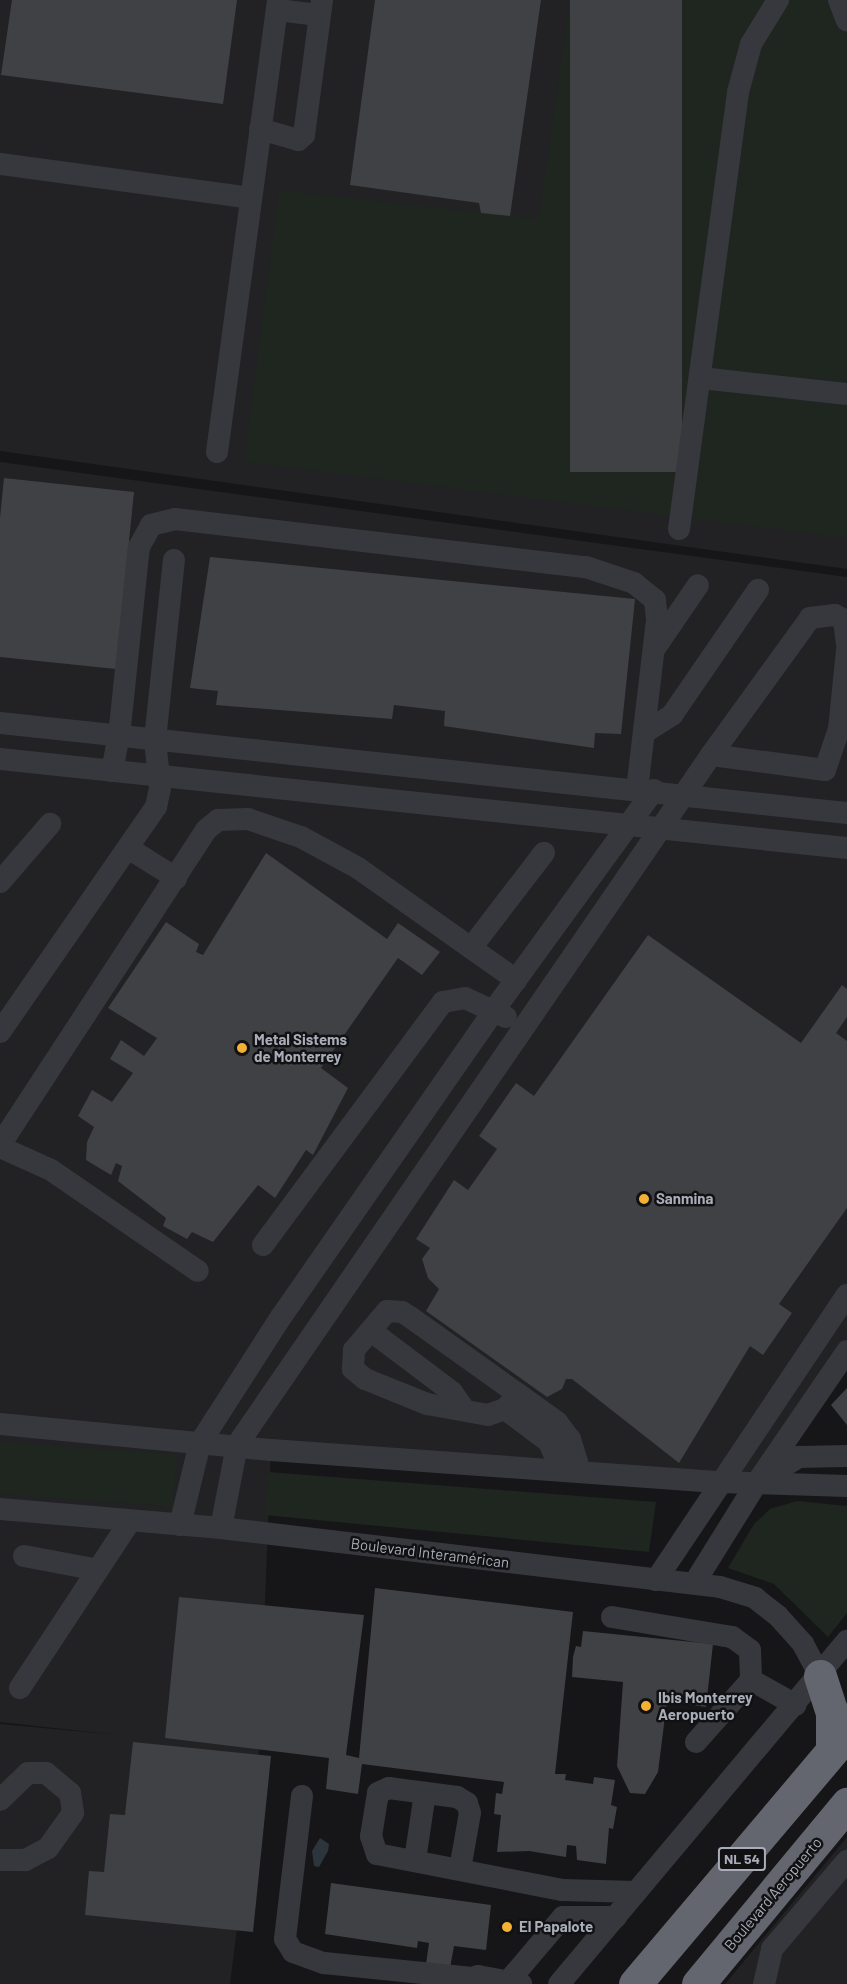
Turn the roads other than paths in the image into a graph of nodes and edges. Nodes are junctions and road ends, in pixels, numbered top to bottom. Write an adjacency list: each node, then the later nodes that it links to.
1 (778, 0): 9 (street)
2 (839, 0): 5 (street)
3 (277, 5): 4 (street); 6 (street)
4 (321, 8): 6 (street)
5 (847, 21)
6 (260, 129): 8 (street)
7 (0, 164): 8 (street)
8 (251, 198): 11 (street)
9 (701, 378): 10 (street); 12 (street)
10 (847, 394)
11 (217, 452)
12 (678, 529)
13 (174, 560): 22 (street)
14 (698, 585): 17 (street)
15 (759, 590): 20 (street)
16 (847, 643): 23 (street)
17 (655, 649): 20 (street); 21 (street)
18 (847, 650): 23 (street)
19 (0, 723): 21 (street)
20 (645, 732): 27 (street)
21 (119, 736): 22 (street); 25 (street)
22 (155, 740): 26 (street); 27 (street)
23 (711, 755): 28 (street)
24 (0, 759): 25 (street)
25 (112, 771): 26 (street)
26 (159, 777): 31 (street); 33 (street)
27 (646, 789): 28 (street); 31 (street)
28 (683, 796): 29 (street); 32 (street)
29 (847, 813)
30 (50, 824): 37 (street)
31 (630, 825): 32 (street); 39 (street)
32 (662, 828): 34 (street); 41 (street)
33 (128, 848): 36 (street); 42 (street)
34 (847, 848)
35 (544, 853): 38 (street)
36 (176, 878): 38 (street); 45 (street)
37 (0, 882)
38 (471, 948): 39 (street)
39 (516, 980): 40 (street)
40 (494, 1010): 41 (street); 43 (street); 46 (street)
41 (522, 1027): 44 (street)
42 (0, 1032)
43 (424, 1116): 44 (street); 55 (street)
44 (450, 1131): 56 (street)
45 (0, 1146): 47 (street)
46 (263, 1245)
47 (198, 1271)
48 (847, 1295): 49 (street)
49 (840, 1322): 59 (street)
50 (371, 1331): 52 (street); 53 (street); 53 (street)
51 (847, 1351): 60 (street)
52 (512, 1402): 53 (street); 58 (street)
53 (464, 1409)
54 (0, 1424): 55 (street)
55 (200, 1443): 56 (street); 64 (street)
56 (237, 1445): 58 (street); 65 (street)
57 (847, 1456): 60 (street)
58 (571, 1471): 59 (street)
59 (720, 1482): 60 (street); 68 (street)
60 (756, 1484): 61 (street); 69 (street)
61 (847, 1486)
62 (0, 1509): 63 (street, Boulevard Interamérican)
63 (130, 1521): 64 (street, Boulevard Interamérican); 67 (street)
64 (180, 1525): 65 (street, Boulevard Interamérican)
65 (221, 1528): 68 (street, Boulevard Interamérican)
66 (24, 1556): 67 (street)
67 (98, 1570): 74 (street)
68 (656, 1580): 69 (street, Boulevard Interamérican)
69 (695, 1582): 72 (street, Boulevard Interamérican)
70 (612, 1617): 73 (street)
71 (847, 1641): 72 (street)
72 (820, 1676): 75 (street); 77 (highway)
73 (751, 1680): 75 (street); 76 (street)
74 (20, 1688)
75 (796, 1705): 87 (street)
76 (696, 1742)
77 (840, 1742): 93 (highway, NL 54)
78 (425, 1793): 84 (street); 84 (street); 86 (street)
79 (302, 1796): 90 (street)
80 (0, 1800): 83 (street)
81 (847, 1804): 88 (highway, Boulevard Aeropuerto / NL 54)
82 (847, 1822): 88 (street)
83 (0, 1860)
84 (415, 1860): 86 (street)
85 (847, 1862): 95 (street)
86 (460, 1869): 87 (street)
87 (636, 1892): 89 (street)
88 (768, 1900): 94 (highway, Boulevard Aeropuerto / NL 54)
89 (616, 1917): 91 (street); 92 (street)
90 (478, 1981): 91 (street)
91 (511, 1983)
92 (559, 1984)
93 (635, 1984)
94 (698, 1984)
95 (764, 1984)

